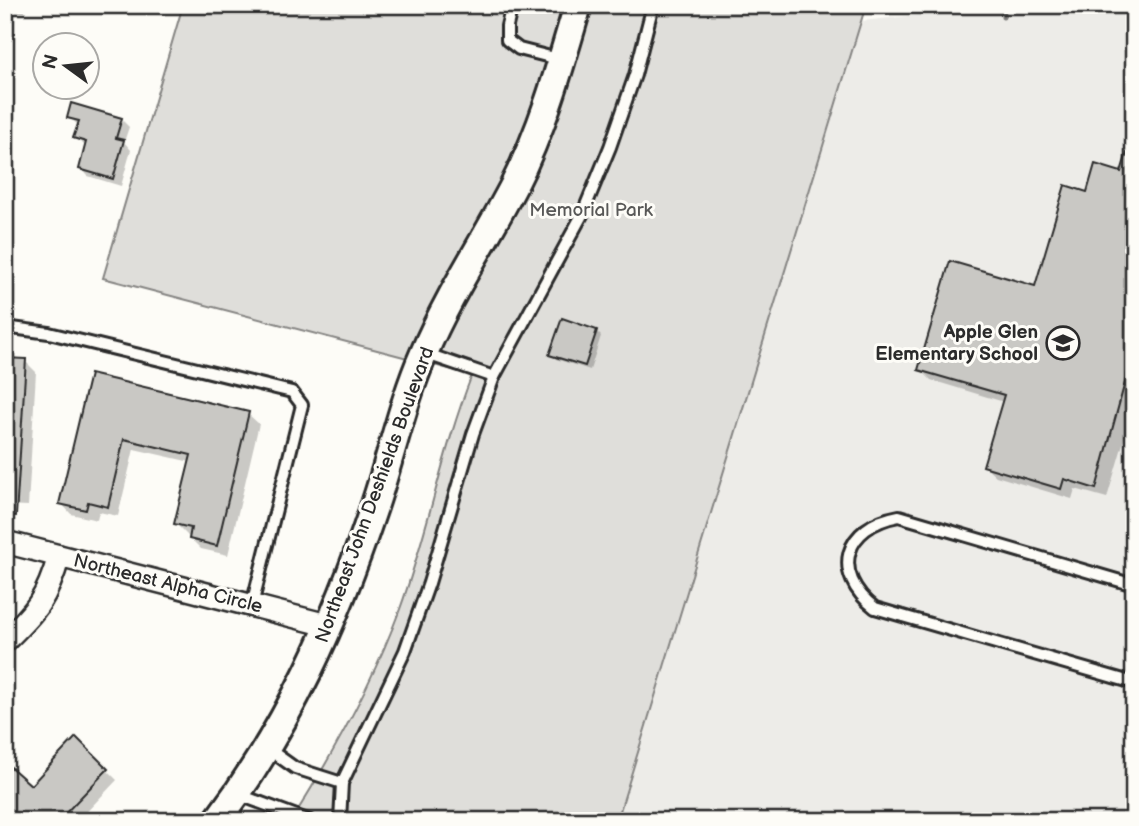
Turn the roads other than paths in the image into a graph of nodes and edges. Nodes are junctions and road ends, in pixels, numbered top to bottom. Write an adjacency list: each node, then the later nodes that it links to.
1 (512, 5): 4 (lane)
2 (578, 5): 4 (street, Northeast John Deshields Boulevard)
3 (653, 5): 7 (lane)
4 (562, 60): 6 (street, Northeast John Deshields Boulevard)
5 (5, 327): 11 (lane)
6 (424, 353): 7 (lane); 12 (street, Northeast John Deshields Boulevard)
7 (494, 377): 16 (lane)
8 (5, 542): 9 (street, Northeast Alpha Circle)
9 (59, 556): 11 (street, Northeast Alpha Circle); 13 (street)
10 (1134, 585): 14 (lane)
11 (251, 605): 12 (street, Northeast Alpha Circle)
12 (331, 625): 15 (street, Northeast John Deshields Boulevard)
13 (5, 641)
14 (1134, 683)
15 (267, 748): 16 (lane); 17 (street, Northeast John Deshields Boulevard)
16 (342, 783): 20 (lane)
17 (237, 794): 18 (street, Northeast John Deshields Boulevard); 19 (lane)
18 (217, 821)
19 (310, 821)
20 (340, 821)

